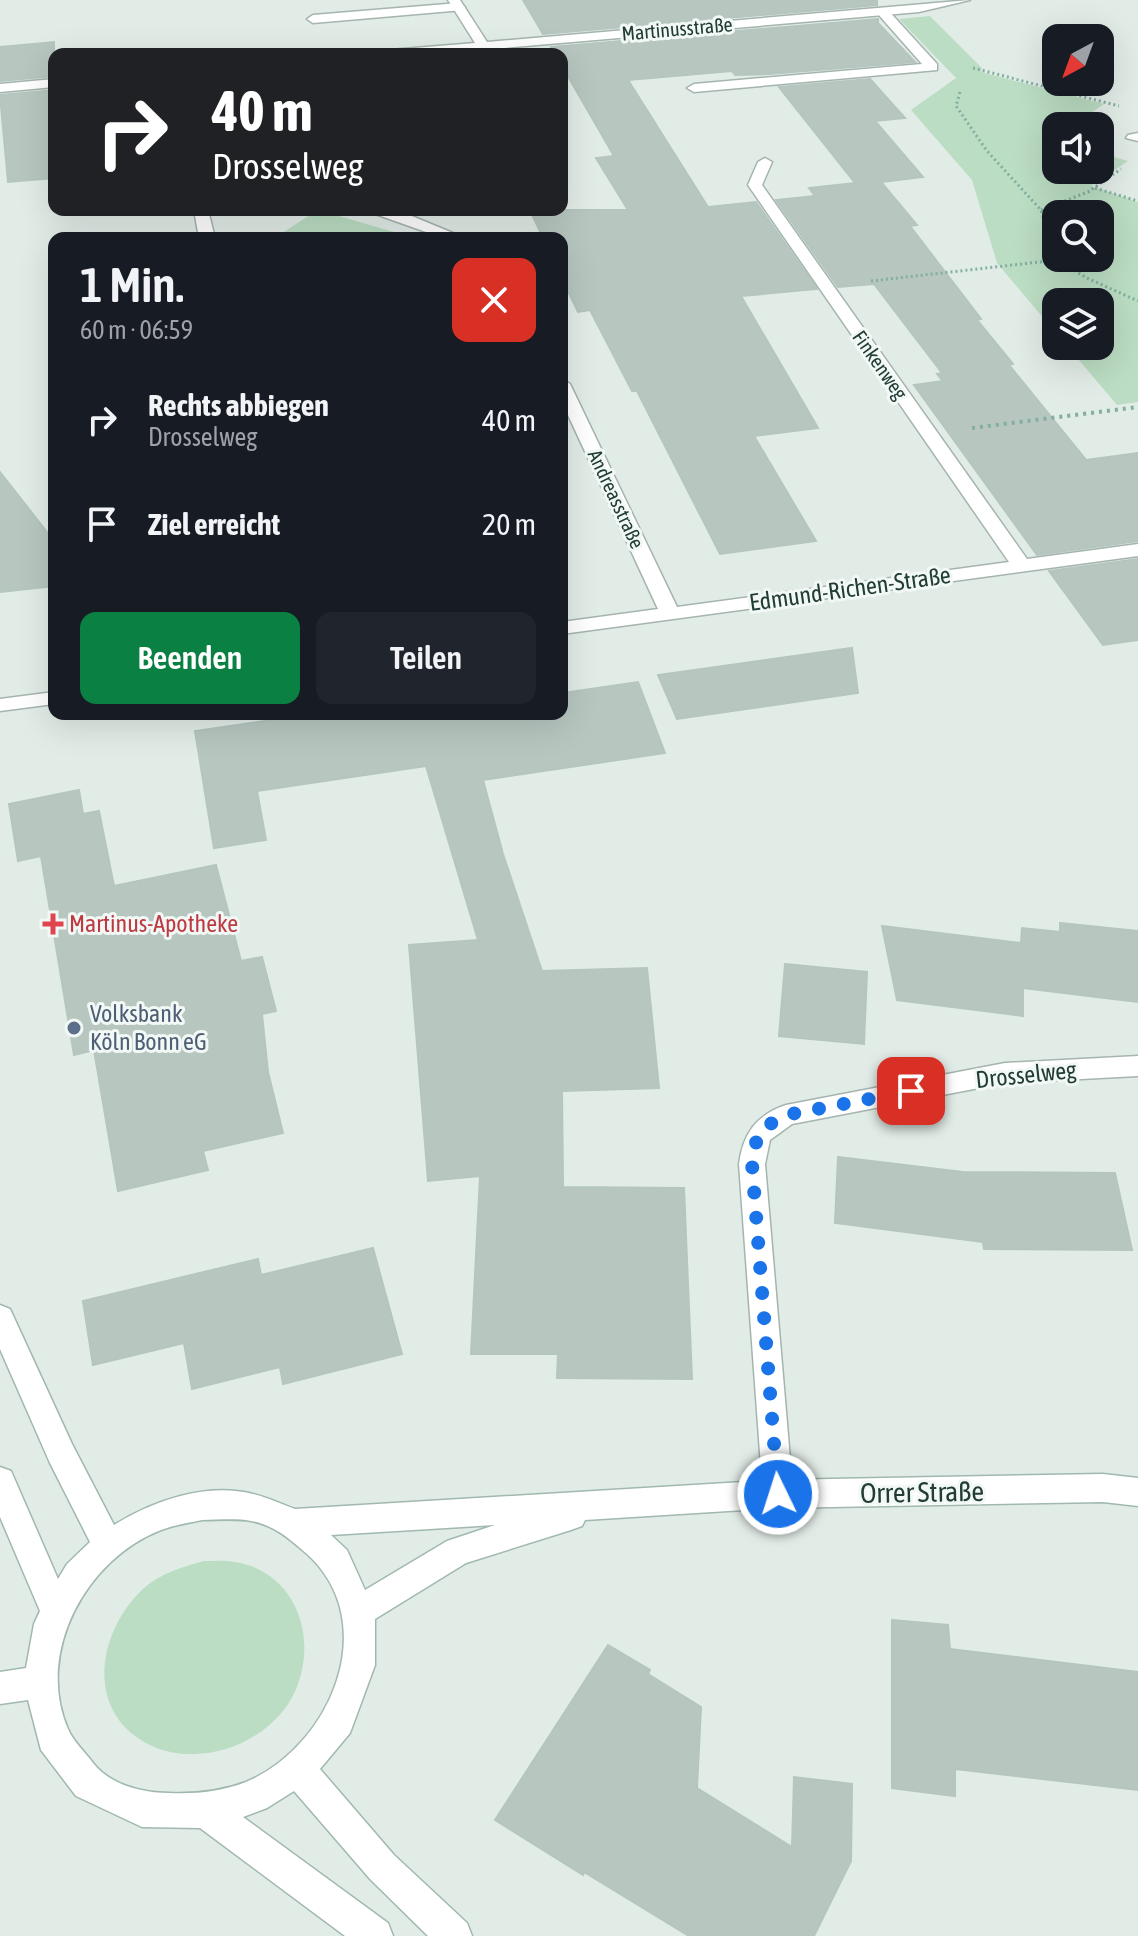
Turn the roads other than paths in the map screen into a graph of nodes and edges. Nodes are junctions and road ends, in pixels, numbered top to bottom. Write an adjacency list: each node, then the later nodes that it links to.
1 (964, 0): 3 (street, Martinusstraße)
2 (456, 4): 4 (street); 5 (street)
3 (882, 11): 5 (street, Martinusstraße); 9 (street)
4 (313, 19)
5 (483, 46): 6 (street, Martinusstraße)
6 (460, 48)
7 (48, 84): 8 (street)
8 (0, 88)
9 (694, 88)
10 (765, 162): 15 (street, Finkenweg)
11 (393, 216): 12 (street)
12 (444, 232)
13 (568, 397): 16 (street, Andreasstraße)
14 (1138, 550): 15 (street, Edmund-Richen-Straße)
15 (1022, 566): 16 (street, Edmund-Richen-Straße)
16 (670, 613): 17 (street, Edmund-Richen-Straße)
17 (568, 627)
18 (48, 699): 19 (street)
19 (0, 705)
20 (1138, 1066): 24 (street, Drosselweg)
21 (0, 1317): 27 (street)
22 (0, 1481): 28 (street)
23 (1138, 1492): 24 (street, Orrer Straße)
24 (778, 1494): 25 (street, Orrer Straße)
25 (609, 1504): 26 (street, Orrer Straße); 29 (street, Orrer Straße)
26 (295, 1523): 27 (street); 29 (street)
27 (108, 1545): 28 (street)
28 (56, 1611): 30 (street)
29 (359, 1611): 32 (street)
30 (40, 1682): 31 (street); 33 (street)
31 (0, 1688)
32 (298, 1769): 33 (street); 35 (street)
33 (206, 1811): 34 (street)
34 (375, 1936)
35 (454, 1936)

